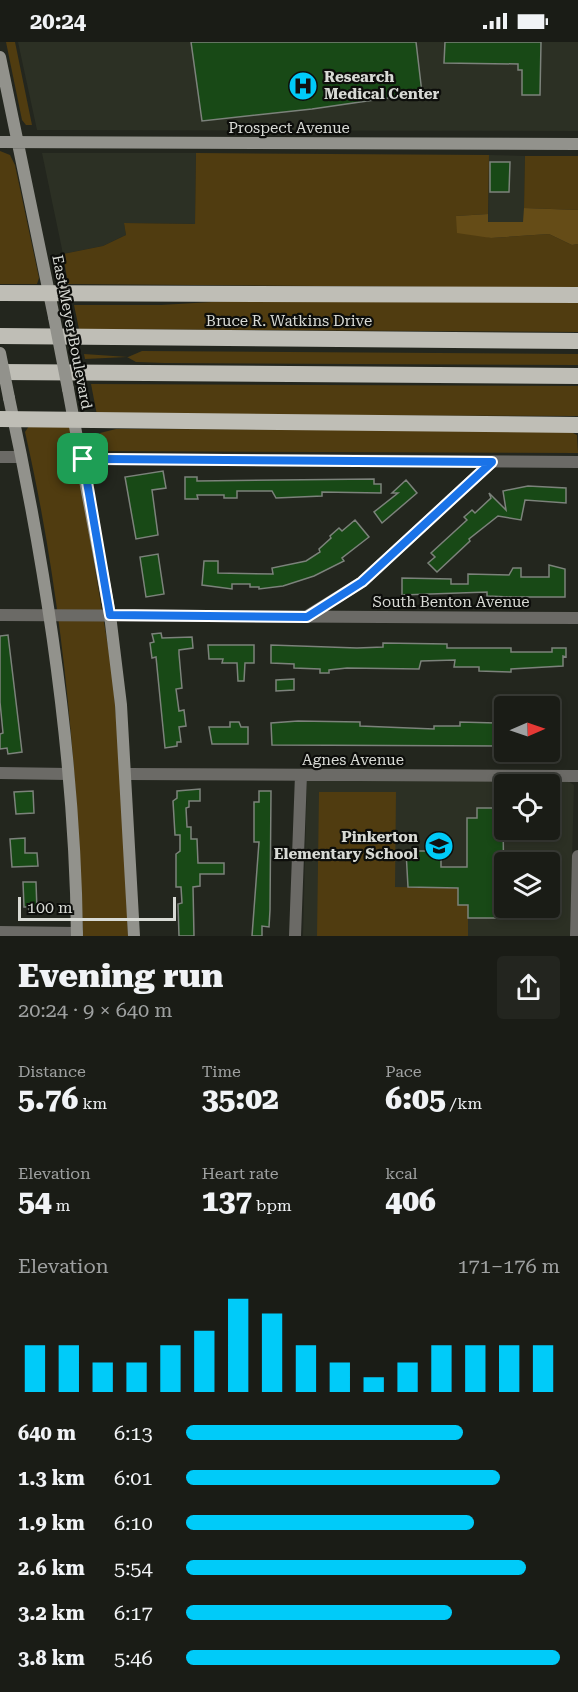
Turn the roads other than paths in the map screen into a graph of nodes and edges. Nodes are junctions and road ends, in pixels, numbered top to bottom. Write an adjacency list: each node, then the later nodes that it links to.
1 (0, 57): 3 (main road, East Meyer Boulevard)
2 (0, 142): 3 (main road, Prospect Avenue)
3 (16, 142): 4 (main road, Prospect Avenue); 6 (main road, East Meyer Boulevard)
4 (578, 144)
5 (0, 293): 6 (highway)
6 (50, 294): 7 (highway); 14 (main road, East Meyer Boulevard, bridge)
7 (578, 295)
8 (0, 336): 9 (highway, Bruce R. Watkins Drive)
9 (578, 341)
10 (0, 353): 13 (main road, bridge)
11 (0, 372): 12 (highway)
12 (578, 376)
13 (7, 419): 14 (highway); 17 (main road)
14 (74, 419): 15 (highway); 18 (main road, East Meyer Boulevard)
15 (578, 424)
16 (0, 457): 17 (street)
17 (21, 457): 22 (main road)
18 (83, 459): 19 (street); 23 (main road, East Meyer Boulevard)
19 (492, 462): 20 (street); 24 (street)
20 (578, 462)
21 (0, 615): 22 (street, South Benton Avenue)
22 (49, 615): 23 (street, South Benton Avenue); 27 (main road)
23 (110, 615): 24 (street, South Benton Avenue); 28 (main road, East Meyer Boulevard)
24 (307, 617): 25 (street, South Benton Avenue)
25 (578, 618)
26 (0, 773): 27 (street)
27 (68, 774): 34 (main road)
28 (127, 774): 29 (street, Agnes Avenue); 35 (main road, East Meyer Boulevard)
29 (301, 775): 30 (street, Agnes Avenue); 36 (street)
30 (578, 776)
31 (578, 856): 33 (street)
32 (0, 932): 34 (street)
33 (577, 933)
34 (77, 934)
35 (134, 936)
36 (295, 936)

